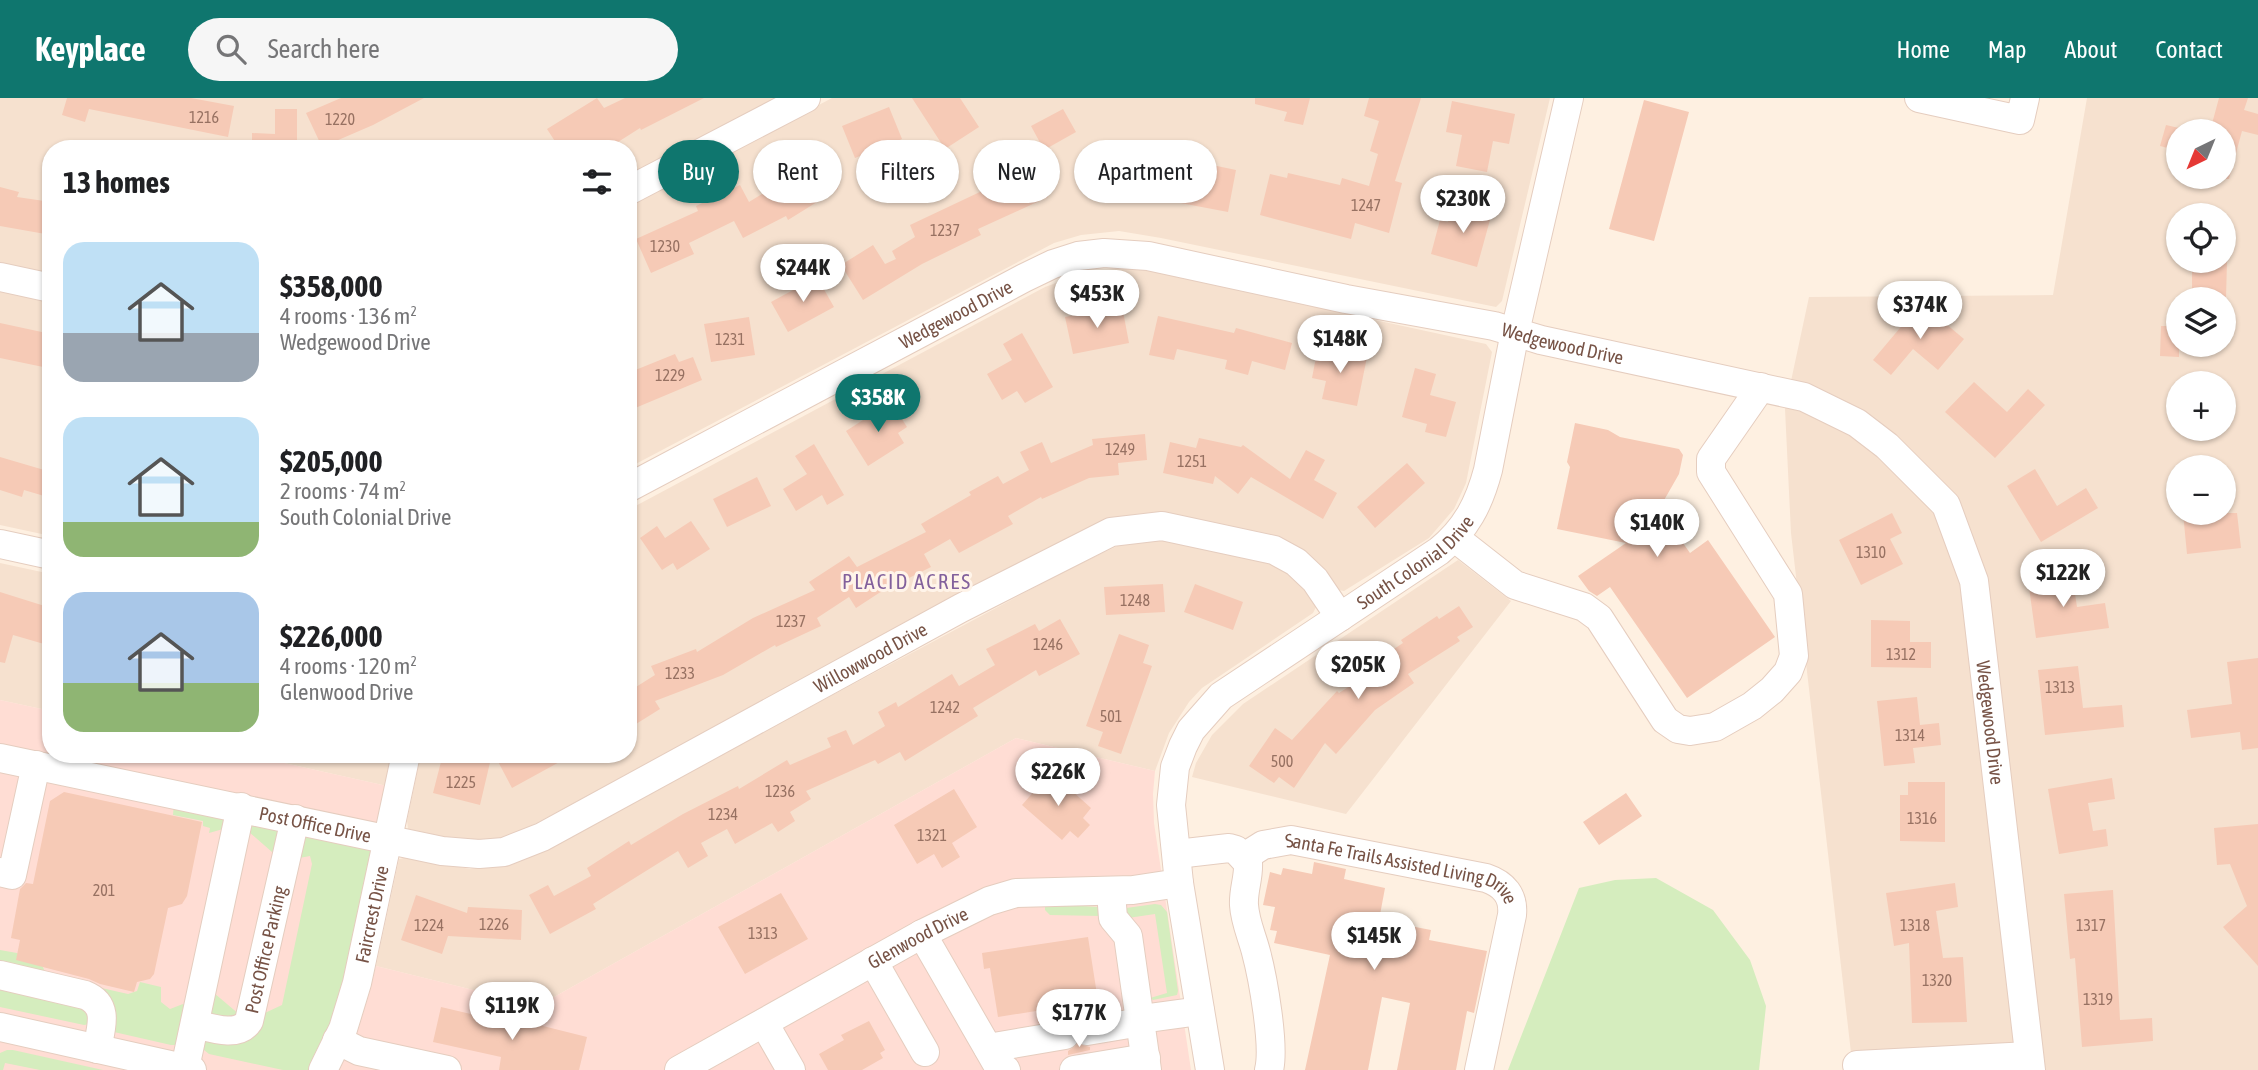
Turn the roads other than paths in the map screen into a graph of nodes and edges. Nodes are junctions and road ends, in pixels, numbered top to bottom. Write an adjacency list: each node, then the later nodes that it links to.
1 (806, 98): 5 (street)
2 (1569, 98): 8 (street, South Colonial Drive)
3 (1919, 98): 4 (street)
4 (2025, 98)
5 (637, 186)
6 (0, 277): 7 (street)
7 (42, 286)
8 (1515, 332): 9 (street, Wedgewood Drive); 10 (street, Wedgewood Drive); 11 (street, South Colonial Drive)
9 (1761, 387): 11 (street); 38 (street, Wedgewood Drive)
10 (637, 483)
11 (1455, 538): 14 (street, South Colonial Drive)
12 (0, 544): 13 (street)
13 (42, 553)
14 (1340, 617): 20 (street, Willowwood Drive); 21 (street, South Colonial Drive)
15 (0, 758): 17 (street, Post Office Drive)
16 (404, 763): 20 (street, Faircrest Drive)
17 (36, 765): 18 (street, Post Office Drive); 23 (street)
18 (241, 807): 19 (street, Post Office Drive); 32 (street)
19 (295, 819): 20 (street, Post Office Drive); 32 (street, Post Office Parking)
20 (388, 838): 34 (street, Faircrest Drive)
21 (1177, 854): 22 (street); 24 (street, South Colonial Drive)
22 (1244, 857): 49 (street); 50 (street, Santa Fe Trails Assisted Living Drive)
23 (0, 872)
24 (1180, 883): 25 (street, Glenwood Drive); 29 (street, South Colonial Drive)
25 (1111, 892): 26 (street, Glenwood Drive); 30 (street)
26 (922, 934): 27 (street, Glenwood Drive); 35 (street)
27 (873, 961): 31 (street, Glenwood Drive); 37 (street)
28 (0, 975): 36 (street)
29 (1200, 1011): 30 (street); 48 (street, South Colonial Drive)
30 (1141, 1021): 35 (street); 39 (street)
31 (764, 1023): 44 (street, Glenwood Drive); 45 (street)
32 (195, 1024): 41 (street)
33 (0, 1027): 36 (street)
34 (337, 1040): 42 (street, Faircrest Drive); 43 (street)
35 (988, 1048): 46 (street)
36 (97, 1049): 41 (street)
37 (925, 1052)
38 (2030, 1063): 40 (street)
39 (1147, 1064): 47 (street)
40 (1857, 1065)
41 (188, 1069)
42 (323, 1070)
43 (447, 1070)
44 (679, 1070)
45 (791, 1070)
46 (1006, 1070)
47 (1074, 1070)
48 (1210, 1070)
49 (1269, 1070)
50 (1479, 1070)

